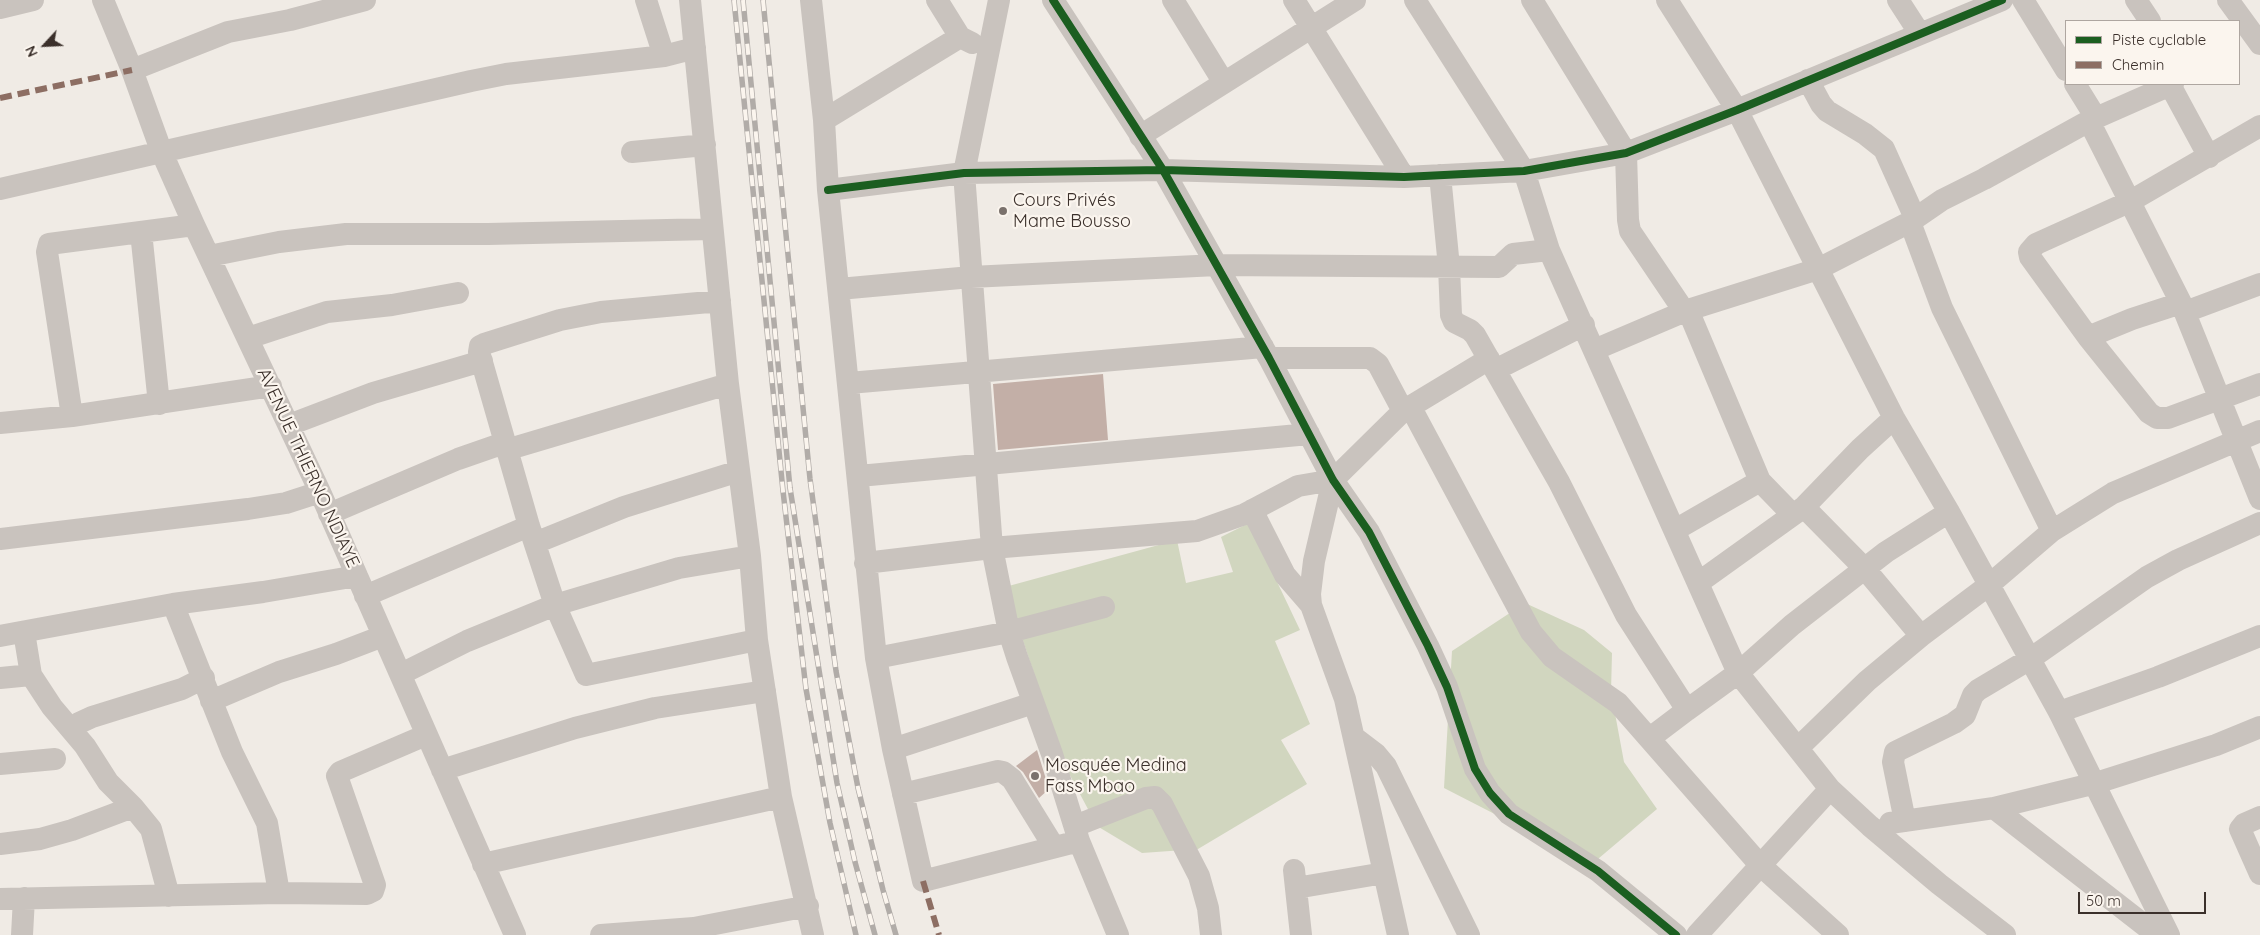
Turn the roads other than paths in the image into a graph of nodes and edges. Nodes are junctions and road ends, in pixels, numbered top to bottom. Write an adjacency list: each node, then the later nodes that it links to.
1 (33, 0): 22 (street)
2 (103, 0): 34 (street, AVENUE THIERNO NDIAYE)
3 (365, 0): 21 (street)
4 (646, 0): 32 (street)
5 (690, 0): 30 (street)
6 (812, 0): 42 (street)
7 (937, 0): 28 (street)
8 (998, 0): 31 (street)
9 (1053, 0): 44 (street)
10 (1173, 0): 36 (street)
11 (1294, 0): 26 (street)
12 (1355, 0): 26 (street)
13 (1414, 0): 51 (street)
14 (1532, 0): 48 (street)
15 (1898, 0): 27 (street)
16 (2002, 0): 27 (street)
17 (2023, 0): 33 (street)
18 (2136, 0): 23 (street)
19 (2228, 0): 24 (street)
20 (1674, 2): 40 (street)
21 (324, 6): 34 (street)
22 (0, 8)
23 (2149, 20)
24 (2239, 20)
25 (2240, 22): 29 (street)
26 (1311, 28): 36 (street); 54 (street)
27 (1920, 34): 35 (street)
28 (960, 37): 31 (street); 42 (street)
29 (2250, 41)
30 (695, 48): 32 (street); 45 (street)
31 (988, 51): 52 (street)
32 (664, 56): 46 (street)
33 (2065, 68)
34 (132, 70): 46 (street, AVENUE THIERNO NDIAYE)
35 (1808, 80): 40 (street); 58 (street)
36 (1224, 83): 44 (street)
37 (2075, 85): 41 (street)
38 (2170, 85): 41 (street)
39 (2173, 85): 49 (street)
40 (1737, 110): 48 (street); 66 (street)
41 (2092, 119): 57 (street); 58 (street)
42 (824, 120): 56 (street)
43 (2260, 126): 49 (street)
44 (1140, 136): 50 (street)
45 (704, 145): 47 (street); 60 (street)
46 (162, 152): 55 (street); 59 (street, AVENUE THIERNO NDIAYE)
47 (632, 152)
48 (1626, 153): 51 (street); 73 (street)
49 (2209, 157): 57 (street)
50 (1163, 170): 52 (street); 54 (street); 64 (street)
51 (1524, 171): 53 (street); 62 (street)
52 (964, 173): 56 (street); 67 (street)
53 (1440, 176): 54 (street); 65 (street)
54 (1404, 177)
55 (0, 189)
56 (828, 190): 69 (street)
57 (2129, 202): 72 (street); 75 (street)
58 (1913, 220): 66 (street); 110 (street)
59 (194, 225): 61 (street); 63 (street, AVENUE THIERNO NDIAYE)
60 (712, 229): 63 (street); 71 (street)
61 (141, 232): 87 (street); 89 (street)
62 (1549, 250): 65 (street); 74 (street)
63 (208, 256): 76 (street, AVENUE THIERNO NDIAYE)
64 (1217, 265): 65 (street); 67 (street); 78 (street)
65 (1449, 267): 80 (street)
66 (1818, 269): 73 (street); 90 (street)
67 (971, 277): 69 (street); 81 (street)
68 (2260, 284): 72 (street)
69 (839, 289): 82 (street)
70 (458, 293): 76 (street)
71 (720, 302): 79 (street); 83 (street)
72 (2183, 308): 75 (street); 86 (street)
73 (1686, 311): 77 (street); 101 (street)
74 (1584, 326): 77 (street); 80 (street)
75 (2088, 337): 86 (street)
76 (248, 338): 85 (street, AVENUE THIERNO NDIAYE)
77 (1594, 350): 109 (street)
78 (1266, 353): 81 (street); 88 (street); 94 (street)
79 (482, 361): 92 (street); 96 (street)
80 (1492, 364): 88 (street); 141 (street)
81 (979, 372): 82 (street); 97 (street)
82 (849, 383): 99 (street)
83 (728, 384): 96 (street); 98 (street)
84 (2260, 384): 86 (street)
85 (271, 386): 87 (street); 92 (street, AVENUE THIERNO NDIAYE)
86 (2220, 399): 95 (street)
87 (159, 404): 89 (street)
88 (1406, 409): 100 (street); 147 (street)
89 (72, 416): 91 (street)
90 (1894, 418): 105 (street); 106 (street)
91 (0, 423)
92 (289, 425): 102 (street, AVENUE THIERNO NDIAYE)
93 (2260, 431): 95 (street)
94 (1309, 434): 97 (street); 100 (street)
95 (2236, 442): 103 (street); 110 (street)
96 (505, 447): 107 (street); 111 (street)
97 (984, 464): 99 (street); 113 (street)
98 (739, 470): 111 (street); 114 (street)
99 (859, 476): 115 (street)
100 (1333, 480): 104 (street); 122 (street); 183 (street)
101 (1760, 480): 105 (street); 109 (street)
102 (320, 492): 107 (street, AVENUE THIERNO NDIAYE); 112 (street)
103 (2260, 499)
104 (1252, 510): 113 (street); 122 (street)
105 (1799, 511): 116 (street); 117 (street)
106 (1949, 512): 116 (street); 118 (street)
107 (329, 514): 119 (street, AVENUE THIERNO NDIAYE)
108 (2260, 524): 132 (street)
109 (1675, 530): 117 (street)
110 (2052, 531): 118 (street)
111 (532, 535): 119 (street); 121 (street)
112 (0, 538)
113 (992, 548): 115 (street); 125 (street)
114 (750, 556): 121 (street); 130 (street)
115 (865, 563): 131 (street)
116 (1865, 569): 128 (street); 133 (street)
117 (1698, 583): 133 (street)
118 (1989, 585): 128 (street); 132 (street)
119 (361, 586): 120 (street); 127 (street, AVENUE THIERNO NDIAYE)
120 (173, 604): 124 (street); 137 (street)
121 (556, 605): 130 (street); 134 (street)
122 (1311, 605): 146 (street)
123 (1104, 607): 125 (street)
124 (24, 632): 126 (street); 135 (street)
125 (1009, 632): 131 (street); 140 (street)
126 (0, 636)
127 (383, 636): 134 (street, AVENUE THIERNO NDIAYE); 139 (street)
128 (1921, 636): 148 (street)
129 (2260, 636): 142 (street)
130 (757, 640): 138 (street)
131 (876, 658): 149 (street)
132 (2030, 659): 142 (street); 160 (street)
133 (1738, 673): 141 (street); 148 (street)
134 (402, 674): 145 (street, AVENUE THIERNO NDIAYE)
135 (31, 675): 136 (street); 144 (street)
136 (0, 678)
137 (204, 678): 139 (street); 144 (street)
138 (765, 692): 152 (street); 156 (street)
139 (211, 701): 169 (street)
140 (1033, 703): 149 (street); 162 (street)
141 (1687, 710): 147 (street)
142 (2059, 712): 153 (street)
143 (2260, 727): 153 (street)
144 (71, 729): 157 (street)
145 (426, 735): 152 (street, AVENUE THIERNO NDIAYE); 169 (street)
146 (1355, 738): 167 (street); 182 (street)
147 (1650, 738): 166 (street)
148 (1798, 748): 154 (street)
149 (893, 749): 155 (street)
150 (55, 759): 151 (street)
151 (0, 764)
152 (442, 770): 165 (street, AVENUE THIERNO NDIAYE)
153 (2096, 784): 158 (street); 188 (street)
154 (1830, 789): 161 (street); 166 (street)
155 (903, 794): 164 (street); 164 (street)
156 (781, 797): 165 (street); 173 (street)
157 (133, 806): 163 (street); 170 (street)
158 (1994, 808): 160 (street); 187 (street)
159 (2260, 817): 168 (street)
160 (1905, 821): 161 (street)
161 (1870, 826): 186 (street)
162 (1077, 834): 164 (street); 178 (street); 179 (street)
163 (0, 844)
164 (1054, 847)
165 (483, 864): 175 (street, AVENUE THIERNO NDIAYE)
166 (1760, 865): 184 (street); 185 (street)
167 (1384, 873): 180 (street); 181 (street)
168 (2260, 874)
169 (279, 893): 170 (street)
170 (170, 896): 171 (street)
171 (24, 898): 172 (street); 174 (street)
172 (0, 899)
173 (808, 906): 176 (street); 177 (street)
174 (22, 935)
175 (515, 935)
176 (600, 935)
177 (813, 935)
178 (1118, 935)
179 (1211, 935)
180 (1301, 935)
181 (1398, 935)
182 (1469, 935)
183 (1676, 935)
184 (1697, 935)
185 (1838, 935)
186 (2005, 935)
187 (2156, 935)
188 (2169, 935)

